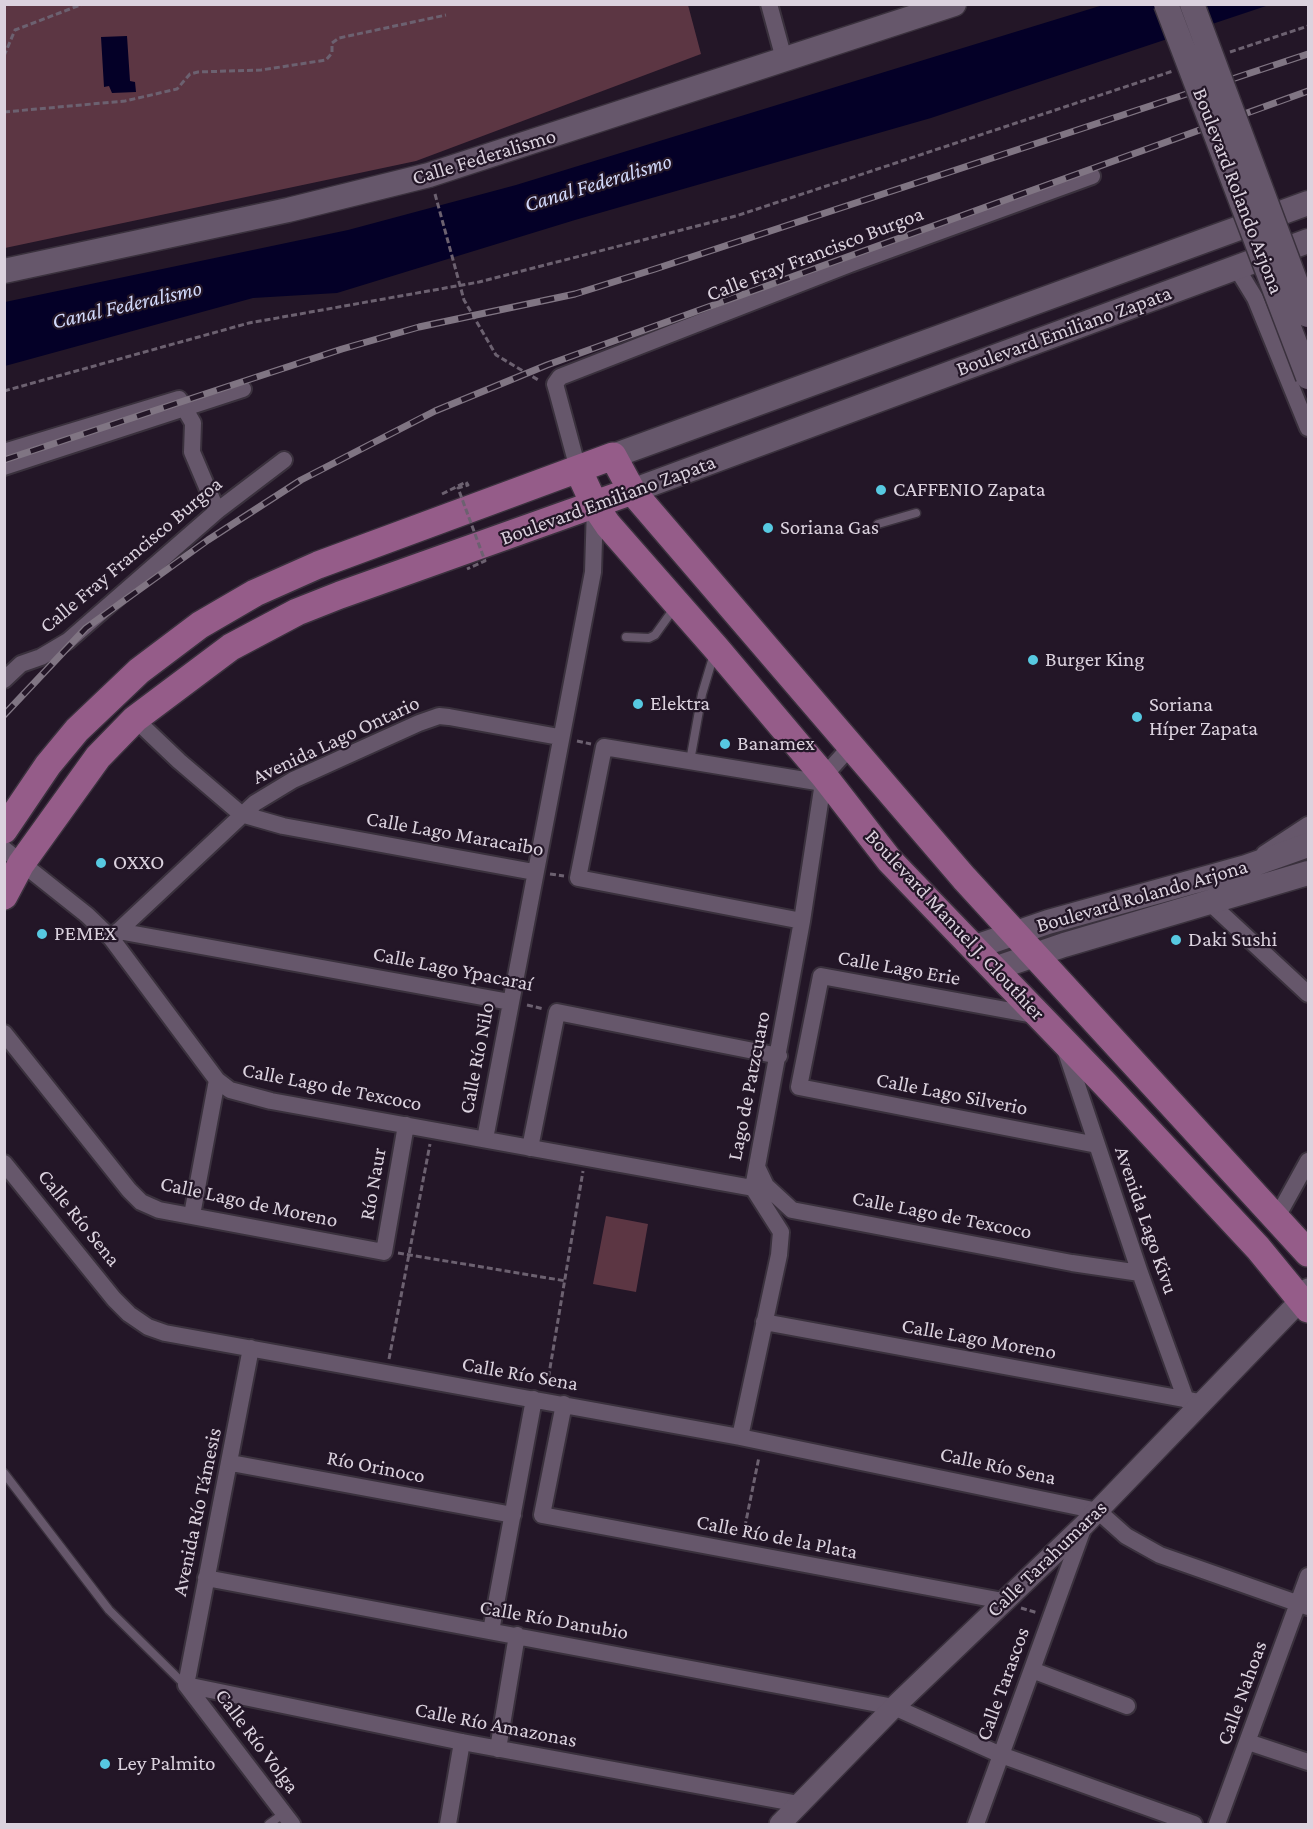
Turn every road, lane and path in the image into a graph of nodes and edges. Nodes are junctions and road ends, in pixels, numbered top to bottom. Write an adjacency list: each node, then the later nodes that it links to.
1 (83, 4): 9 (path)
2 (769, 4): 10 (street)
3 (954, 4): 10 (main road, Calle Federalismo)
4 (1166, 4): 24 (main road, Boulevard Rolando Arjona, bridge)
5 (1192, 4): 22 (main road, Boulevard Rolando Arjona, bridge)
6 (446, 15): 12 (path)
7 (1308, 26): 8 (path)
8 (1227, 53)
9 (4, 57)
10 (784, 59): 19 (main road, Calle Federalismo)
11 (1184, 68): 27 (path)
12 (4, 112)
13 (1092, 176): 25 (street, Calle Fray Francisco Burgoa)
14 (435, 195): 25 (path)
15 (1308, 203): 20 (main road, Boulevard Emiliano Zapata)
16 (1308, 241): 17 (main road, Boulevard Emiliano Zapata)
17 (1236, 267): 21 (street); 23 (main road, Boulevard Emiliano Zapata)
18 (1308, 269): 21 (street)
19 (4, 271)
20 (1114, 274): 23 (main road); 31 (main road, Boulevard Emiliano Zapata)
21 (1255, 298): 29 (street)
22 (1308, 315)
23 (990, 358): 35 (main road, Boulevard Emiliano Zapata)
24 (1308, 377)
25 (557, 386): 34 (street)
26 (243, 389): 28 (street)
27 (4, 391)
28 (185, 408): 30 (street); 33 (street); 38 (street)
29 (1308, 428)
30 (4, 452)
31 (613, 456): 34 (main road, Boulevard Emiliano Zapata); 35 (main road, Boulevard Manuel J. Clouthier)
32 (284, 460): 38 (street, Calle Fray Francisco Burgoa)
33 (4, 467)
34 (579, 469): 37 (main road, Boulevard Manuel J. Clouthier); 54 (main road, Boulevard Emiliano Zapata)
35 (632, 491): 37 (main road, Boulevard Emiliano Zapata); 48 (main road, Boulevard Manuel J. Clouthier)
36 (442, 494): 41 (path, bridge)
37 (595, 506): 42 (main road, Boulevard Manuel J. Clouthier); 46 (main road, Boulevard Emiliano Zapata); 47 (street, Calle Río Nilo)
38 (217, 511): 45 (street, Calle Fray Francisco Burgoa)
39 (916, 513): 40 (lane)
40 (878, 524)
41 (467, 569)
42 (677, 604): 43 (lane); 44 (main road, Boulevard Manuel J. Clouthier)
43 (626, 637)
44 (716, 648): 50 (lane); 51 (main road, Boulevard Manuel J. Clouthier)
45 (4, 680)
46 (135, 719): 52 (street, Calle Lago Maracaibo); 56 (main road, Boulevard Emiliano Zapata)
47 (559, 737): 49 (path); 52 (street, Avenida Lago Ontario); 58 (street, Calle Río Nilo)
48 (852, 745): 51 (street); 64 (main road, Boulevard Manuel J. Clouthier)
49 (604, 747): 50 (street); 60 (street)
50 (690, 762): 51 (street)
51 (823, 780): 63 (street, Lago de Patzcuaro); 66 (main road, Boulevard Manuel J. Clouthier)
52 (241, 814): 58 (street, Calle Lago Maracaibo); 65 (street, Avenida Lago Ontario)
53 (1308, 825): 57 (street)
54 (4, 830)
55 (1308, 845): 57 (main road, Boulevard Rolando Arjona)
56 (13, 856): 61 (main road, Boulevard Emiliano Zapata); 65 (street, Calle Lago de Texcoco)
57 (1246, 867): 64 (main road, Boulevard Rolando Arjona)
58 (534, 872): 60 (path, Calle Lago Maracaibo); 70 (street, Calle Río Nilo)
59 (1308, 873): 62 (main road, Boulevard Rolando Arjona)
60 (578, 878): 63 (street)
61 (4, 896)
62 (1210, 903): 67 (main road, Boulevard Rolando Arjona); 69 (street)
63 (802, 921): 75 (street, Lago de Patzcuaro)
64 (1012, 933): 66 (main road, Boulevard Rolando Arjona); 67 (main road, Boulevard Manuel J. Clouthier)
65 (114, 934): 70 (street, Calle Lago Ypacaraí); 76 (street, Calle Lago de Texcoco)
66 (975, 947): 68 (main road, Boulevard Manuel J. Clouthier)
67 (1033, 956): 68 (main road, Boulevard Rolando Arjona); 90 (main road, Boulevard Manuel J. Clouthier)
68 (994, 969): 72 (main road, Boulevard Manuel J. Clouthier)
69 (1308, 994)
70 (510, 1002): 71 (path, Calle Lago Ypacaraí); 80 (street, Calle Río Nilo)
71 (557, 1012): 75 (street, Calle Lago Ypacaraí); 82 (street)
72 (1040, 1016): 74 (main road, Boulevard Manuel J. Clouthier); 77 (street, Calle Lago Erie)
73 (4, 1033): 89 (street, Calle Lago de Moreno)
74 (1062, 1041): 81 (street, Avenida Lago Kivu); 97 (main road, Boulevard Manuel J. Clouthier)
75 (779, 1056): 86 (street, Lago de Patzcuaro)
76 (217, 1080): 78 (street, Calle Lago de Texcoco); 89 (street)
77 (799, 1087): 81 (street, Calle Lago Silverio)
78 (406, 1125): 79 (street, Calle Lago de Texcoco); 92 (street, Río Naur)
79 (432, 1130): 80 (street, Calle Lago de Texcoco); 94 (path)
80 (485, 1139): 82 (street, Calle Lago de Texcoco)
81 (1097, 1145): 95 (street, Avenida Lago Kivu)
82 (530, 1148): 83 (street, Calle Lago de Texcoco)
83 (585, 1157): 87 (street, Calle Lago de Texcoco); 96 (path)
84 (1308, 1161): 90 (street)
85 (4, 1163): 99 (street, Calle Río Sena)
86 (757, 1167): 87 (street, Lago de Patzcuaro); 88 (street, Calle Lago de Texcoco)
87 (753, 1188): 91 (street, Lago de Patzcuaro)
88 (782, 1202): 91 (street); 95 (street, Calle Lago de Texcoco)
89 (192, 1215): 92 (street, Calle Lago de Moreno)
90 (1276, 1219): 93 (main road, Boulevard Manuel J. Clouthier)
91 (781, 1232): 98 (street)
92 (384, 1252): 94 (path)
93 (1308, 1253)
94 (410, 1254): 96 (path); 100 (path)
95 (1140, 1273): 102 (street, Avenida Lago Kivu)
96 (566, 1281): 101 (path)
97 (1306, 1300): 102 (street, Calle Tarahumaras)
98 (764, 1322): 102 (street, Calle Lago Moreno); 104 (street)
99 (251, 1348): 100 (street, Calle Río Sena); 106 (street, Avenida Río Támesis)
100 (387, 1372): 101 (street, Calle Río Sena)
101 (539, 1400): 103 (street, Calle Río Sena); 108 (street)
102 (1193, 1401): 109 (street, Calle Tarahumaras)
103 (564, 1404): 104 (street, Calle Río Sena); 110 (street, Calle Río de la Plata)
104 (740, 1437): 105 (street, Calle Río Sena)
105 (762, 1442): 109 (street, Calle Río Sena); 110 (path)
106 (231, 1463): 108 (street, Río Orinoco); 112 (street, Avenida Río Támesis)
107 (4, 1473): 119 (lane)
108 (513, 1515): 116 (street)
109 (1091, 1518): 113 (street, Calle Tarahumaras); 114 (street); 115 (street, Calle Tarascos)
110 (740, 1553): 113 (street, Calle Río de la Plata)
111 (1308, 1576): 114 (street, Calle Nahoas)
112 (206, 1578): 116 (street, Calle Río Danubio); 119 (street, Avenida Río Támesis)
113 (1003, 1602): 115 (path); 121 (street, Calle Tarahumaras)
114 (1304, 1605): 123 (street, Calle Nahoas)
115 (1051, 1618): 118 (street, Calle Tarascos)
116 (491, 1631): 117 (street, Calle Río Danubio)
117 (518, 1635): 121 (street, Calle Río Danubio); 124 (street)
118 (1032, 1670): 120 (street); 125 (street, Calle Tarascos)
119 (186, 1685): 122 (street, Calle Río Amazonas); 128 (street, Calle Río Volga)
120 (1127, 1706)
121 (894, 1707): 125 (street, Calle Río Danubio); 127 (street, Calle Tarahumaras)
122 (462, 1742): 124 (street, Calle Río Amazonas); 130 (street)
123 (1248, 1742): 126 (street); 134 (street, Calle Nahoas)
124 (498, 1749): 127 (street, Calle Río Amazonas)
125 (1001, 1755): 132 (street, Calle Tarascos); 133 (street, Calle Río Danubio)
126 (1308, 1762)
127 (799, 1804): 131 (street, Calle Tarahumaras)
128 (288, 1819): 129 (lane)
129 (269, 1824)
130 (448, 1824)
131 (780, 1824)
132 (976, 1824)
133 (1194, 1824)
134 (1217, 1824)

